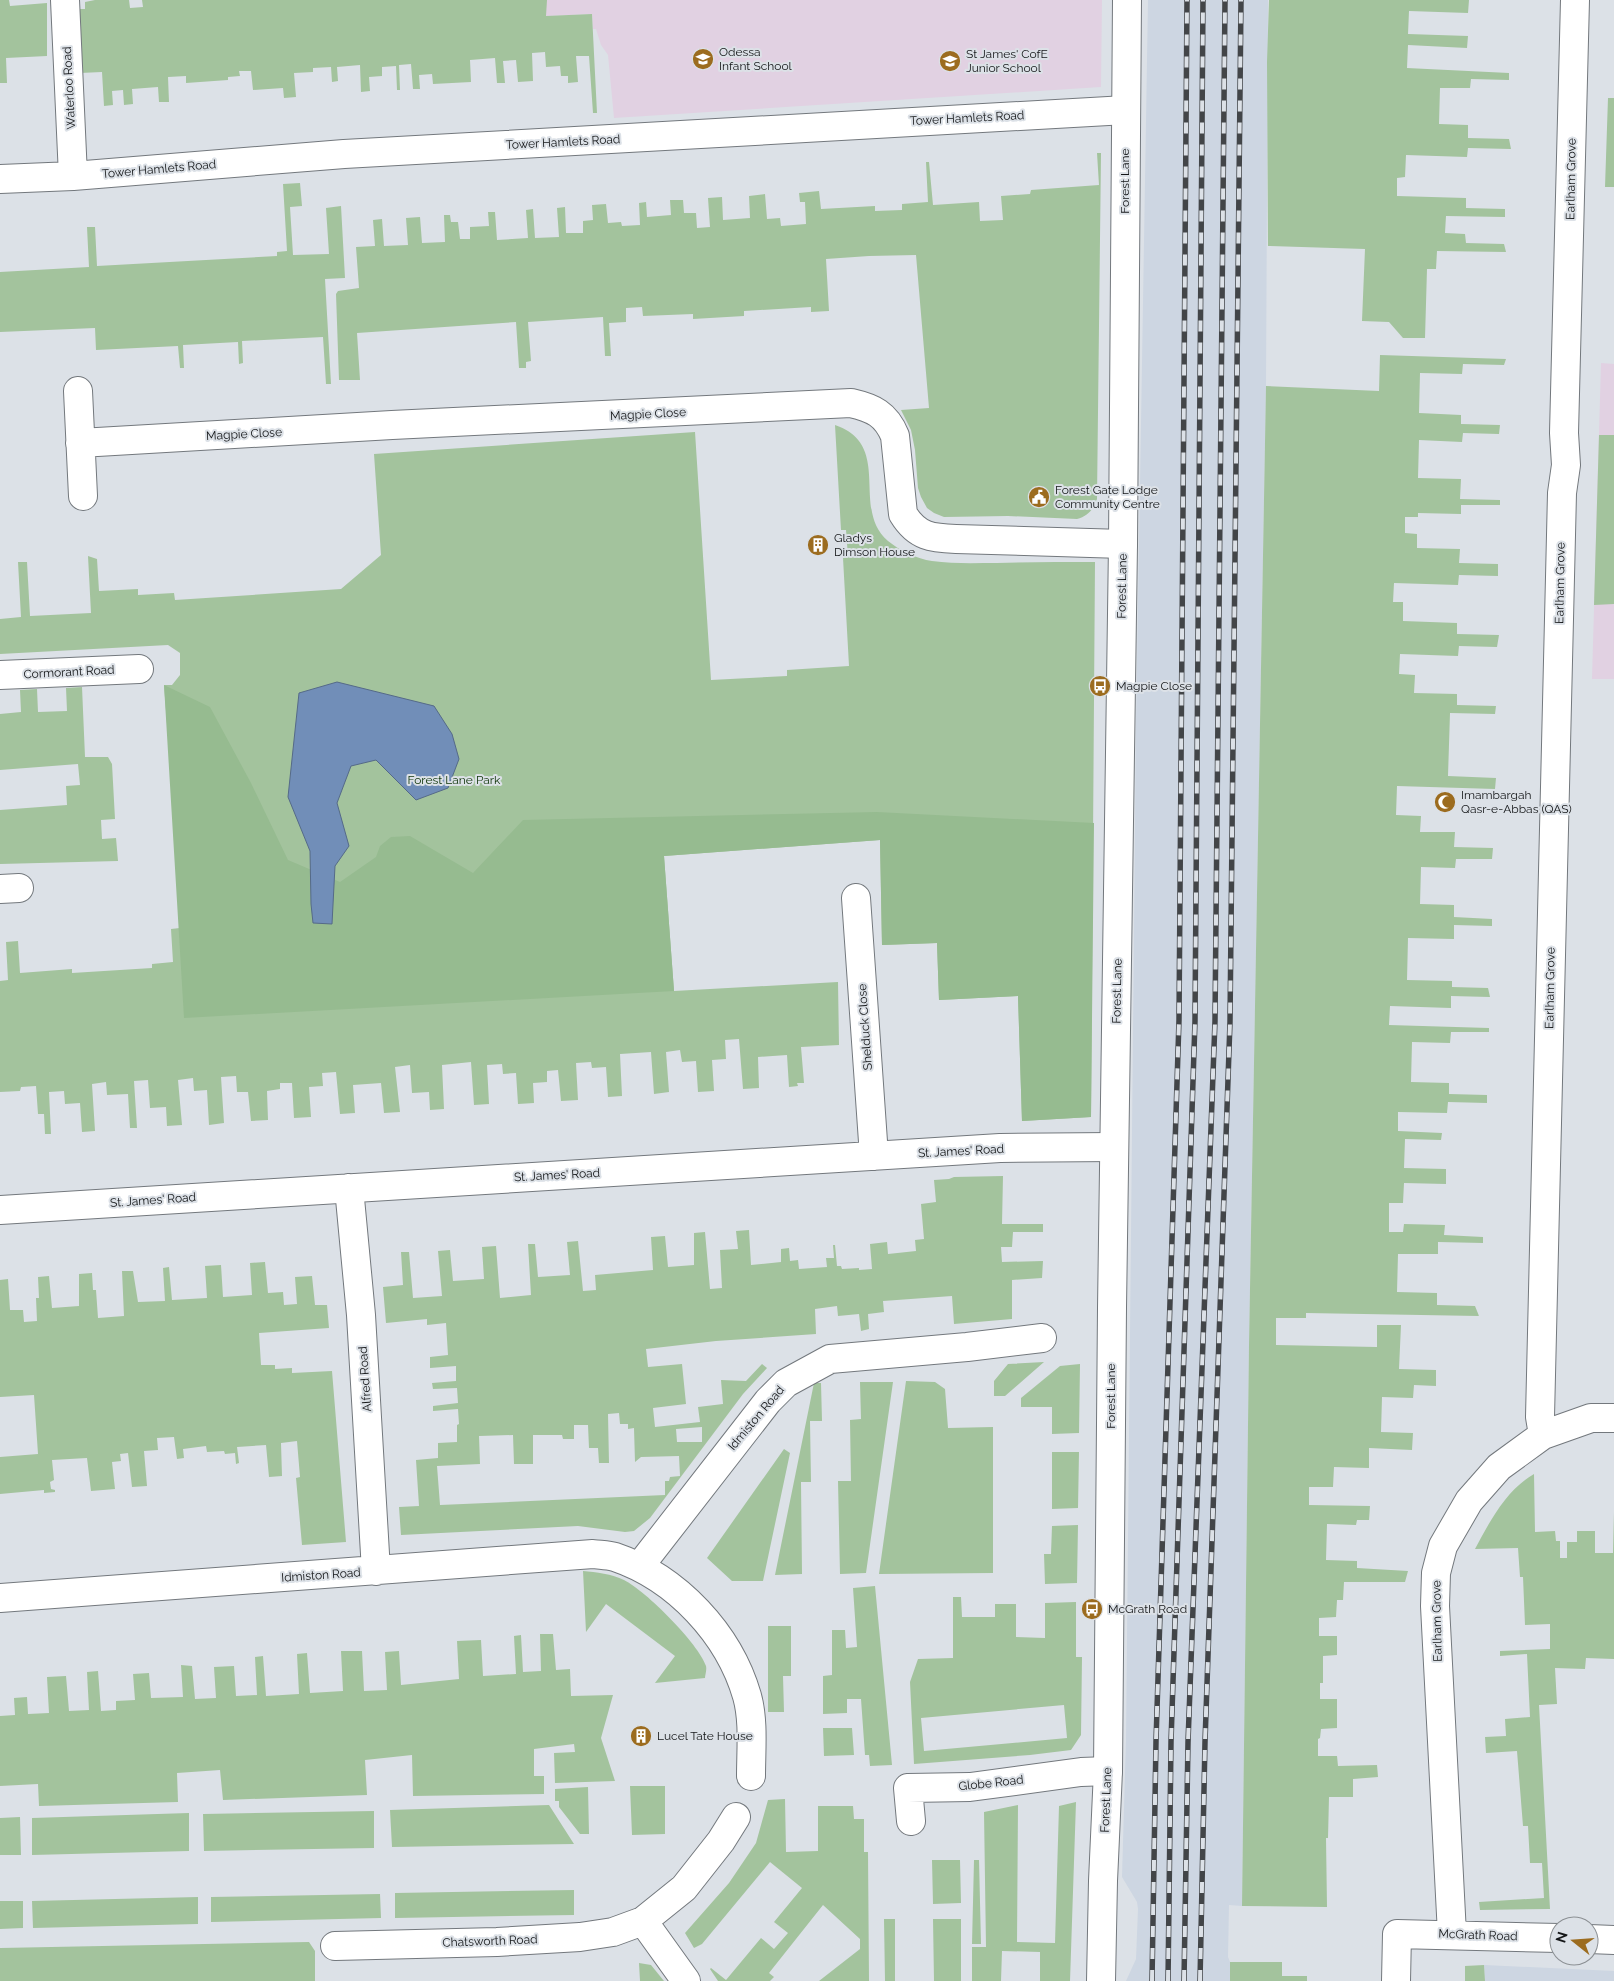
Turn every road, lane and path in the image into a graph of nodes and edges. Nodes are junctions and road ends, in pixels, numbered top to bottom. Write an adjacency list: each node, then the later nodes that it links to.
1 (65, 0): 5 (street, Waterloo Road)
2 (1127, 0): 4 (street, Forest Lane)
3 (1574, 0): 20 (street, Earlham Grove)
4 (1126, 110): 5 (street, Tower Hamlets Road); 10 (street, Forest Lane)
5 (74, 176): 6 (street, Tower Hamlets Road)
6 (0, 179)
7 (78, 391): 8 (street)
8 (80, 443): 9 (street); 10 (street, Magpie Close)
9 (83, 496)
10 (1123, 544): 14 (street, Forest Lane)
11 (139, 669): 12 (street, Cormorant Road)
12 (0, 675)
13 (856, 898): 15 (street, Shelduck Close)
14 (1114, 1147): 15 (street, St. James' Road); 24 (street, Forest Lane)
15 (874, 1156): 16 (street, St. James' Road)
16 (349, 1188): 17 (street, St. James' Road); 22 (street, Alfred Road)
17 (0, 1210)
18 (1042, 1338): 21 (street, Idmiston Road)
19 (1614, 1418): 20 (street)
20 (1543, 1435): 29 (street, Earlham Grove)
21 (639, 1567): 22 (street, Idmiston Road); 25 (street, Idmiston Road)
22 (376, 1571): 23 (street, Idmiston Road)
23 (0, 1598)
24 (1108, 1771): 27 (street, Globe Road); 35 (street, Forest Lane)
25 (751, 1776)
26 (736, 1817): 28 (street, Chatsworth Road)
27 (911, 1821)
28 (642, 1921): 33 (street, Chatsworth Road); 34 (street)
29 (1452, 1934): 30 (street, McGrath Road); 36 (street, McGrath Road)
30 (1549, 1938)
31 (1599, 1939): 32 (street)
32 (1614, 1940)
33 (335, 1946)
34 (686, 1981)
35 (1101, 1981)
36 (1396, 1981)

